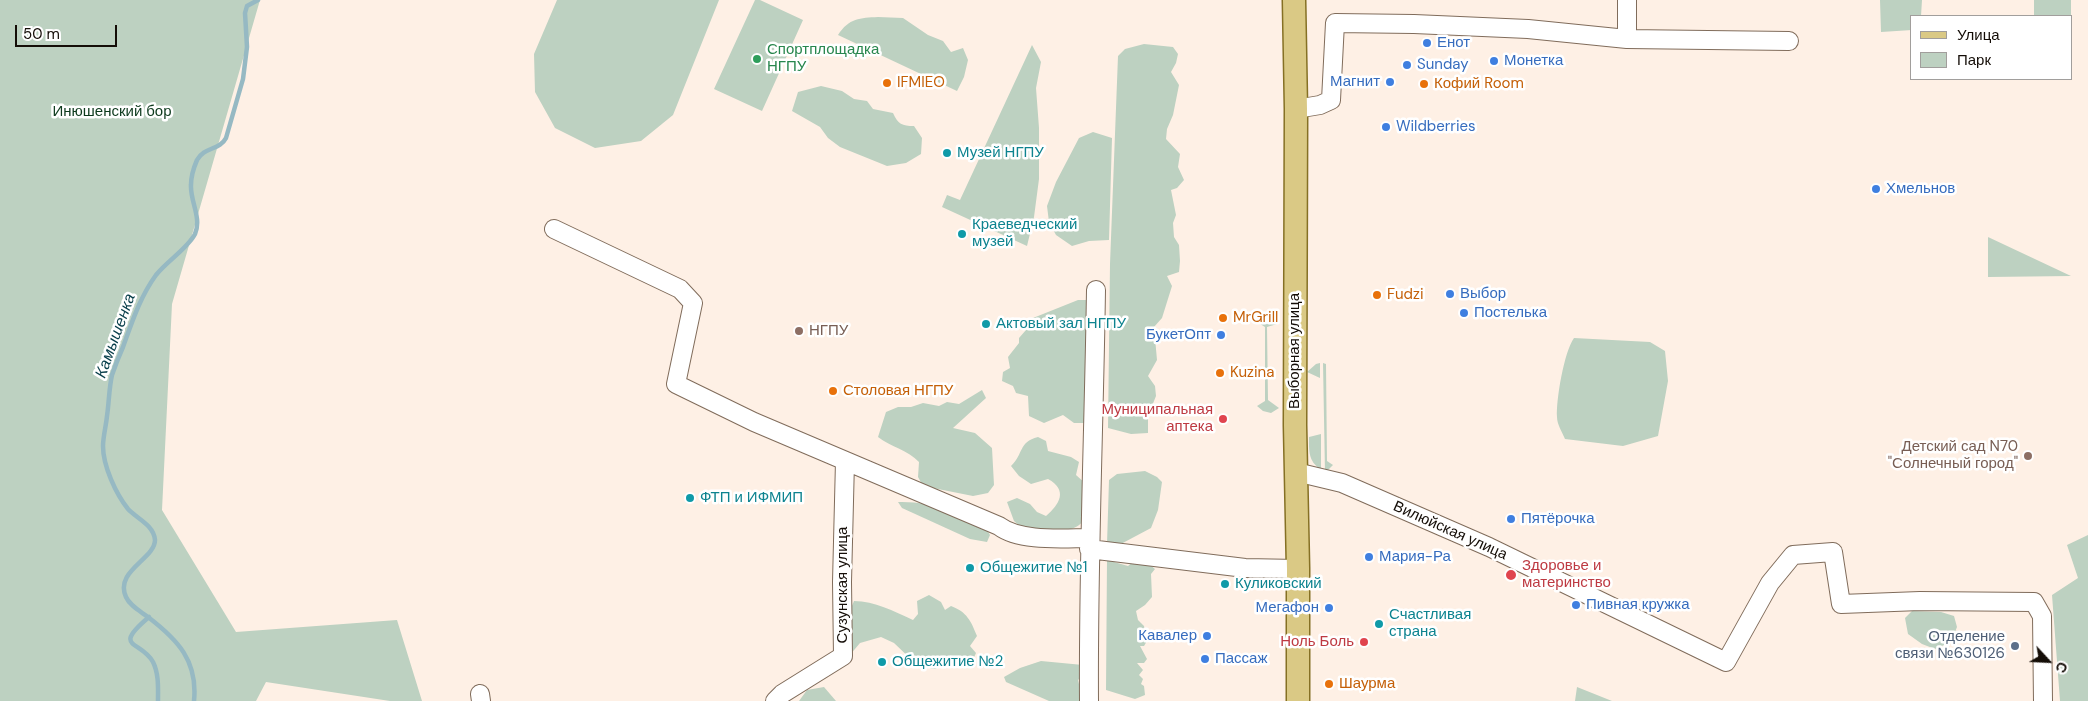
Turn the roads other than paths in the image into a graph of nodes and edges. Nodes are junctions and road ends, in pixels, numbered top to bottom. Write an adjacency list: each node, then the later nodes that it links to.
1 (1294, 0): 5 (main road, Выборная улица)
2 (1626, 0): 3 (street)
3 (1626, 40): 4 (street); 5 (street)
4 (1789, 41)
5 (1296, 109): 9 (main road, Выборная улица)
6 (554, 229): 8 (street)
7 (1096, 290): 10 (street)
8 (845, 461): 10 (street); 12 (street, Сузунская улица)
9 (1296, 472): 11 (main road, Выборная улица); 15 (street, Вилюйская улица)
10 (1089, 543): 11 (street); 13 (street)
11 (1298, 569): 14 (main road, Выборная улица)
12 (775, 701)
13 (1089, 701)
14 (1298, 701)
15 (2043, 701)

